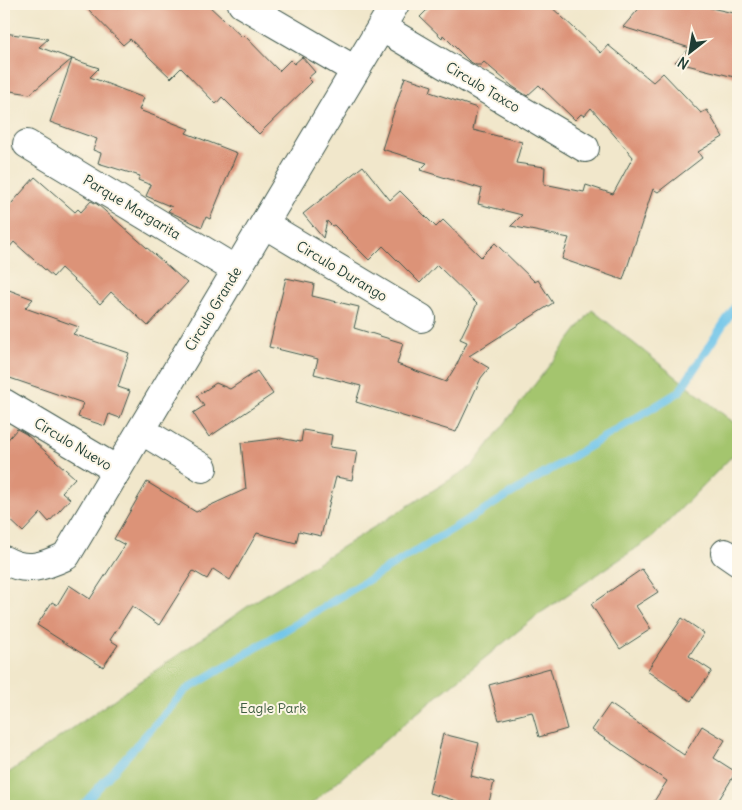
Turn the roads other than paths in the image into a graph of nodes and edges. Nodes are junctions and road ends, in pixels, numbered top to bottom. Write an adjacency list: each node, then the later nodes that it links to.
1 (242, 4): 4 (street)
2 (395, 4): 3 (street, Circulo Grande)
3 (381, 27): 4 (street, Circulo Grande); 6 (street, Circulo Taxco)
4 (355, 70): 7 (street, Circulo Grande)
5 (27, 144): 8 (street, Parque Margarita)
6 (585, 148)
7 (264, 224): 8 (street, Circulo Grande); 9 (street, Circulo Durango)
8 (236, 270): 11 (street, Circulo Grande)
9 (421, 318)
10 (4, 403): 13 (street, Circulo Nuevo)
11 (141, 430): 12 (street); 13 (street, Circulo Grande)
12 (204, 468)
13 (117, 470): 14 (street, Circulo Grande)
14 (4, 560)

